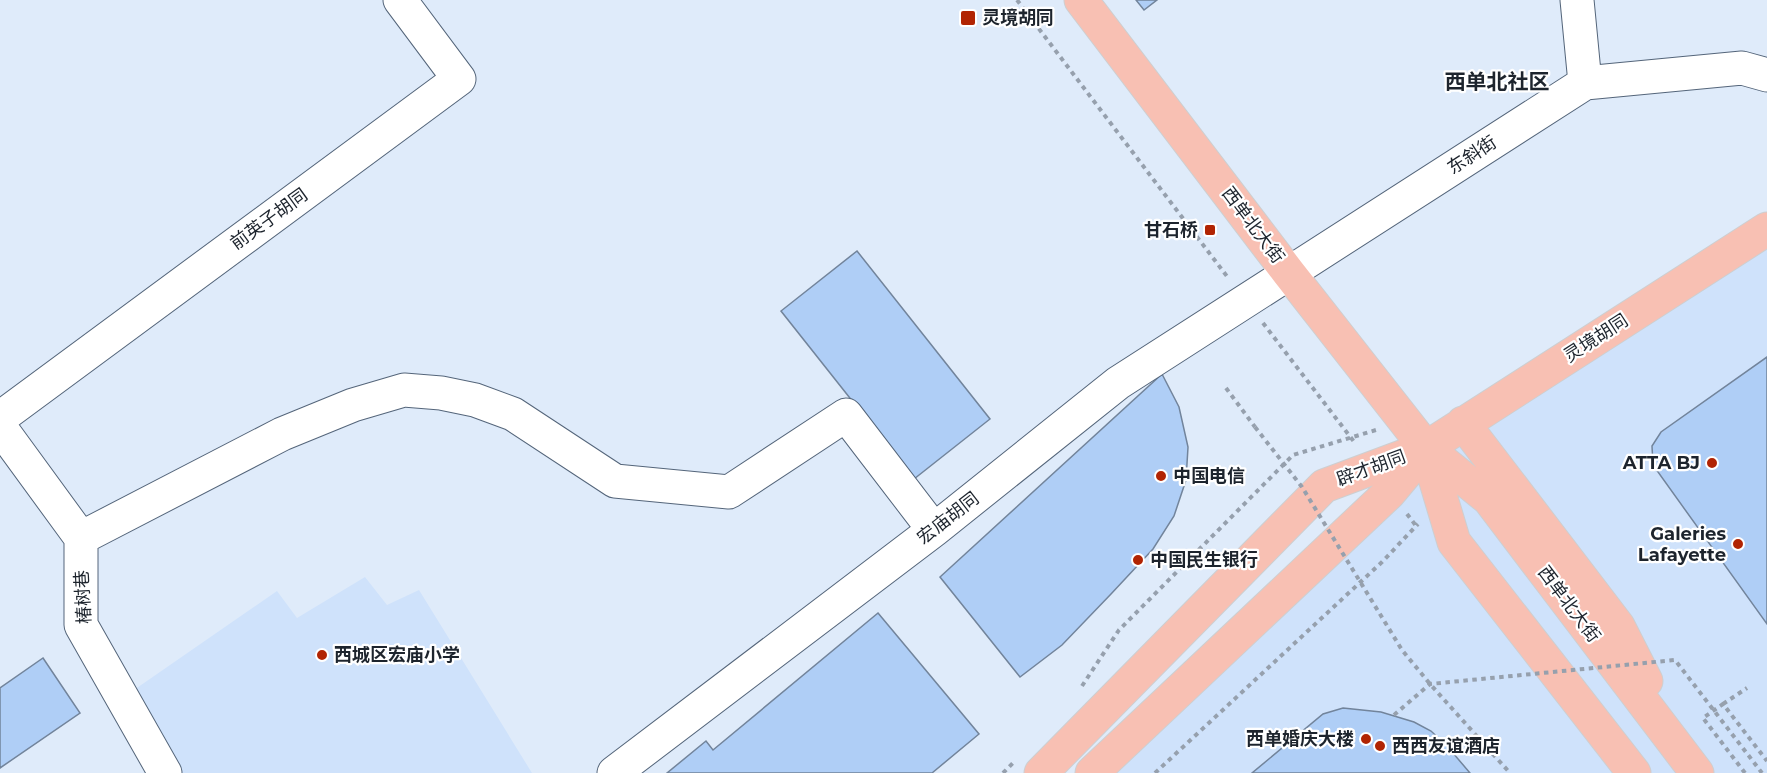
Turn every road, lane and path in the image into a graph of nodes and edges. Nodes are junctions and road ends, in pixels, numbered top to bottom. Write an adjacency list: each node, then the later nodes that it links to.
1 (400, 0): 11 (street, 前英子胡同)
2 (1017, 0): 9 (path)
3 (1081, 0): 8 (main road, 西单北大街)
4 (1577, 0): 6 (street)
5 (1767, 75): 6 (street)
6 (1585, 83): 8 (street, 东斜街)
7 (1767, 230): 13 (main road, 灵境胡同)
8 (1288, 272): 9 (street, 宏庙胡同); 12 (main road, 西单北大街)
9 (1245, 300): 15 (path); 20 (street, 宏庙胡同)
10 (1226, 388): 25 (path, bridge)
11 (0, 418)
12 (1405, 420): 15 (path, 辟才胡同); 16 (main road, 西单北大街)
13 (1463, 423): 16 (main road, 灵境胡同); 32 (main road)
14 (0, 427): 22 (street)
15 (1351, 438): 17 (path); 27 (path, 辟才胡同)
16 (1426, 448): 17 (main road, 辟才胡同); 18 (main road, 西单北大街); 32 (main road, 西单北大街)
17 (1381, 479): 19 (path); 31 (main road, 辟才胡同); 36 (main road, 辟才胡同)
18 (1442, 499): 19 (path); 39 (main road, 西单北大街)
19 (1416, 526): 21 (path); 37 (path)
20 (934, 530): 22 (street); 34 (street, 宏庙胡同)
21 (1422, 533)
22 (81, 538): 33 (street, 椿树巷)
23 (1527, 669): 24 (path)
24 (1534, 679)
25 (1430, 684): 29 (path, bridge); 38 (path, bridge); 41 (path, bridge)
26 (1747, 688): 28 (path)
27 (1078, 694)
28 (1723, 704): 30 (path); 40 (path)
29 (1394, 715)
30 (1767, 761)
31 (1030, 765): 35 (path)
32 (1693, 767)
33 (165, 773)
34 (614, 773)
35 (1003, 773)
36 (1092, 773)
37 (1155, 773)
38 (1510, 773)
39 (1634, 773)
40 (1745, 773)
41 (1762, 773)

